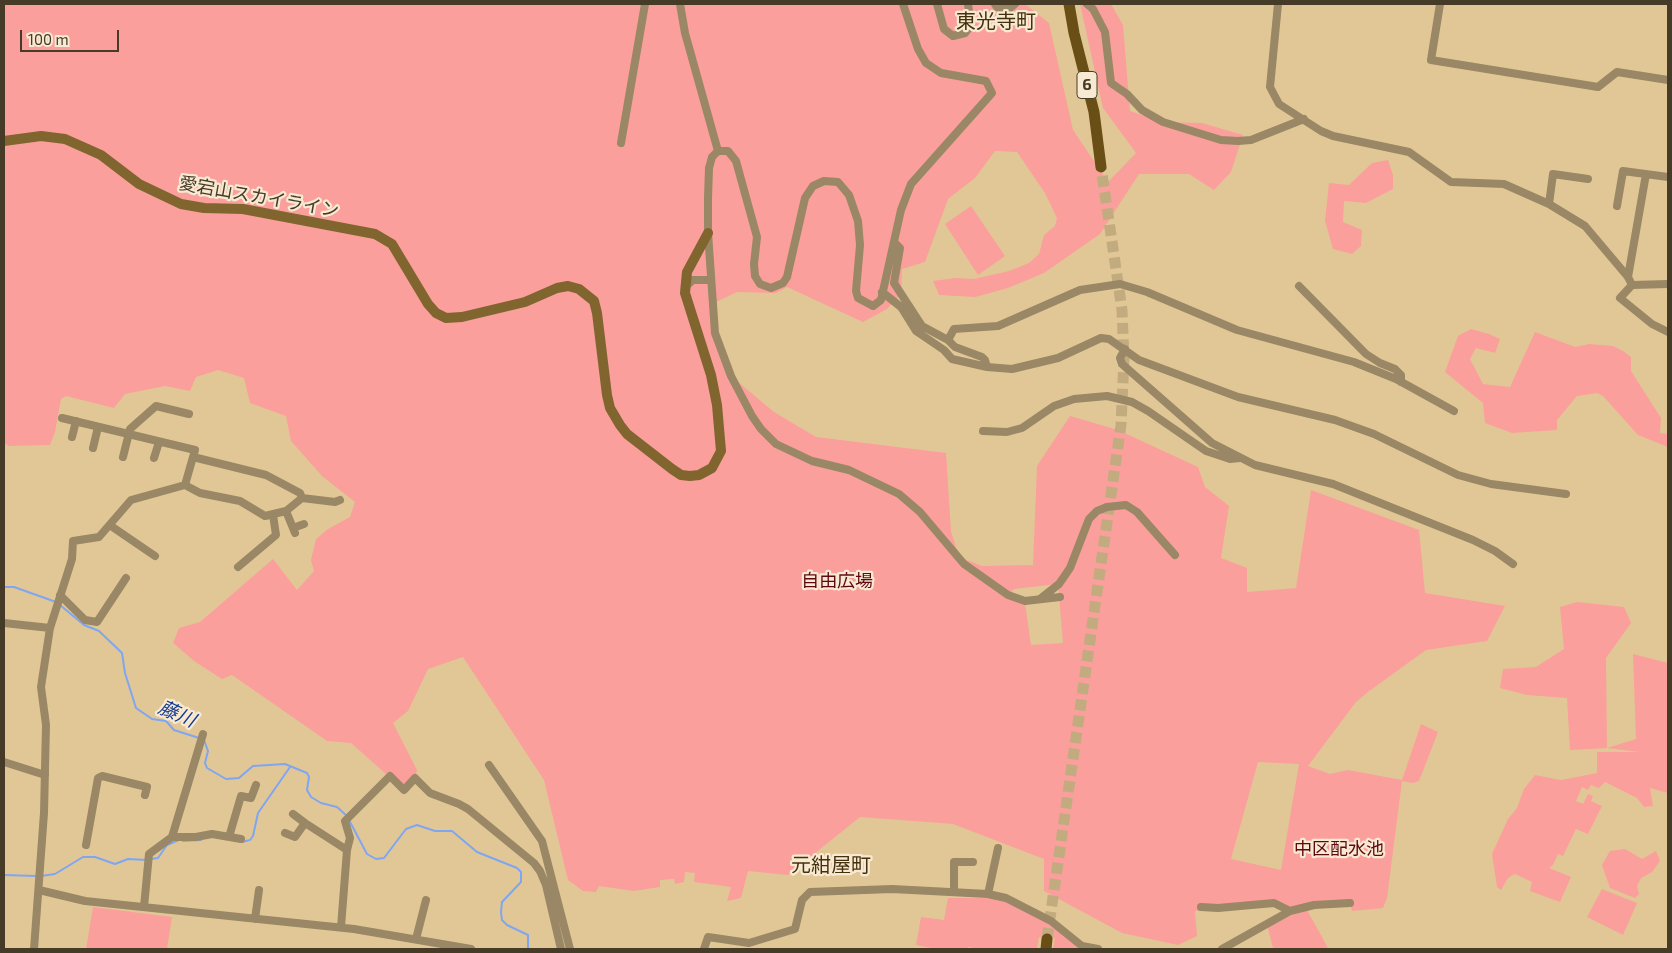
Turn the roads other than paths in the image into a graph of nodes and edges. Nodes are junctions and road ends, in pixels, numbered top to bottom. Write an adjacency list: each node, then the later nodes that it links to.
1 (645, 4): 15 (street)
2 (680, 4): 16 (street)
3 (903, 4): 24 (street)
4 (936, 4): 5 (street)
5 (968, 4)
6 (995, 4): 7 (street)
7 (1015, 4)
8 (1069, 4): 17 (main road, 6)
9 (1087, 4): 13 (street)
10 (1278, 4): 13 (street)
11 (1440, 4): 12 (street)
12 (1668, 80)
13 (1304, 118): 21 (street)
14 (4, 140): 29 (main road, 愛宕山スカイライン)
15 (621, 143)
16 (718, 151): 23 (street, 愛宕山スカイライン); 30 (street)
17 (1101, 167)
18 (1646, 174): 19 (street); 22 (street); 26 (street)
19 (1668, 177)
20 (1588, 179): 21 (street)
21 (1549, 204): 26 (street)
22 (1617, 206)
23 (708, 233): 25 (street); 29 (main road, 愛宕山スカイライン)
24 (894, 242): 30 (street); 32 (street)
25 (711, 280): 29 (street); 65 (street)
26 (1630, 281): 27 (street); 31 (street)
27 (1668, 284)
28 (1299, 286): 35 (street)
29 (685, 287)
30 (882, 292): 34 (street)
31 (1668, 332)
32 (948, 340): 34 (street); 35 (street)
33 (1124, 349): 34 (street); 49 (street); 51 (street)
34 (986, 368)
35 (1401, 382): 36 (street)
36 (1454, 411)
37 (189, 414): 42 (street)
38 (62, 418): 39 (street)
39 (76, 421): 40 (street); 43 (street)
40 (98, 427): 42 (street); 45 (street)
41 (983, 431): 49 (street)
42 (128, 434): 44 (street); 46 (street)
43 (72, 437)
44 (159, 442): 47 (street); 48 (street)
45 (93, 448)
46 (122, 457)
47 (193, 457): 50 (street); 52 (street)
48 (154, 458)
49 (1240, 458): 60 (street)
50 (184, 485): 55 (street); 57 (street)
51 (1566, 494)
52 (302, 498): 53 (street); 54 (street)
53 (340, 500)
54 (286, 511): 55 (street); 56 (street)
55 (273, 515): 61 (street)
56 (304, 524)
57 (111, 526): 59 (street); 63 (street)
58 (1175, 555): 65 (street)
59 (155, 556)
60 (1513, 564)
61 (238, 567)
62 (126, 578): 63 (street)
63 (59, 596): 67 (street)
64 (1060, 597): 65 (street)
65 (1040, 599)
66 (4, 623): 67 (street)
67 (50, 628): 71 (street)
68 (203, 735): 77 (street)
69 (4, 762): 71 (street)
70 (488, 764): 99 (street)
71 (45, 775): 84 (street)
72 (256, 786): 78 (street)
73 (145, 795): 80 (street)
74 (293, 814): 75 (street)
75 (305, 823): 76 (street); 82 (street)
76 (285, 833)
77 (172, 837): 78 (street); 91 (street)
78 (229, 837): 79 (street)
79 (241, 839)
80 (86, 845)
81 (998, 848): 87 (street)
82 (346, 850): 94 (street); 98 (street)
83 (973, 862): 86 (street)
84 (40, 890): 91 (street); 96 (street)
85 (259, 890): 93 (street)
86 (954, 892): 87 (street); 100 (street)
87 (988, 894): 101 (street)
88 (426, 900): 95 (street)
89 (1350, 903): 92 (street)
90 (1201, 906): 92 (street)
91 (144, 908): 93 (street)
92 (1290, 911): 102 (street)
93 (255, 919): 94 (street)
94 (340, 927): 95 (street)
95 (416, 939): 97 (street)
96 (34, 949)
97 (471, 949)
98 (561, 949)
99 (570, 949)
100 (704, 949)
101 (1098, 949)
102 (1222, 949)

